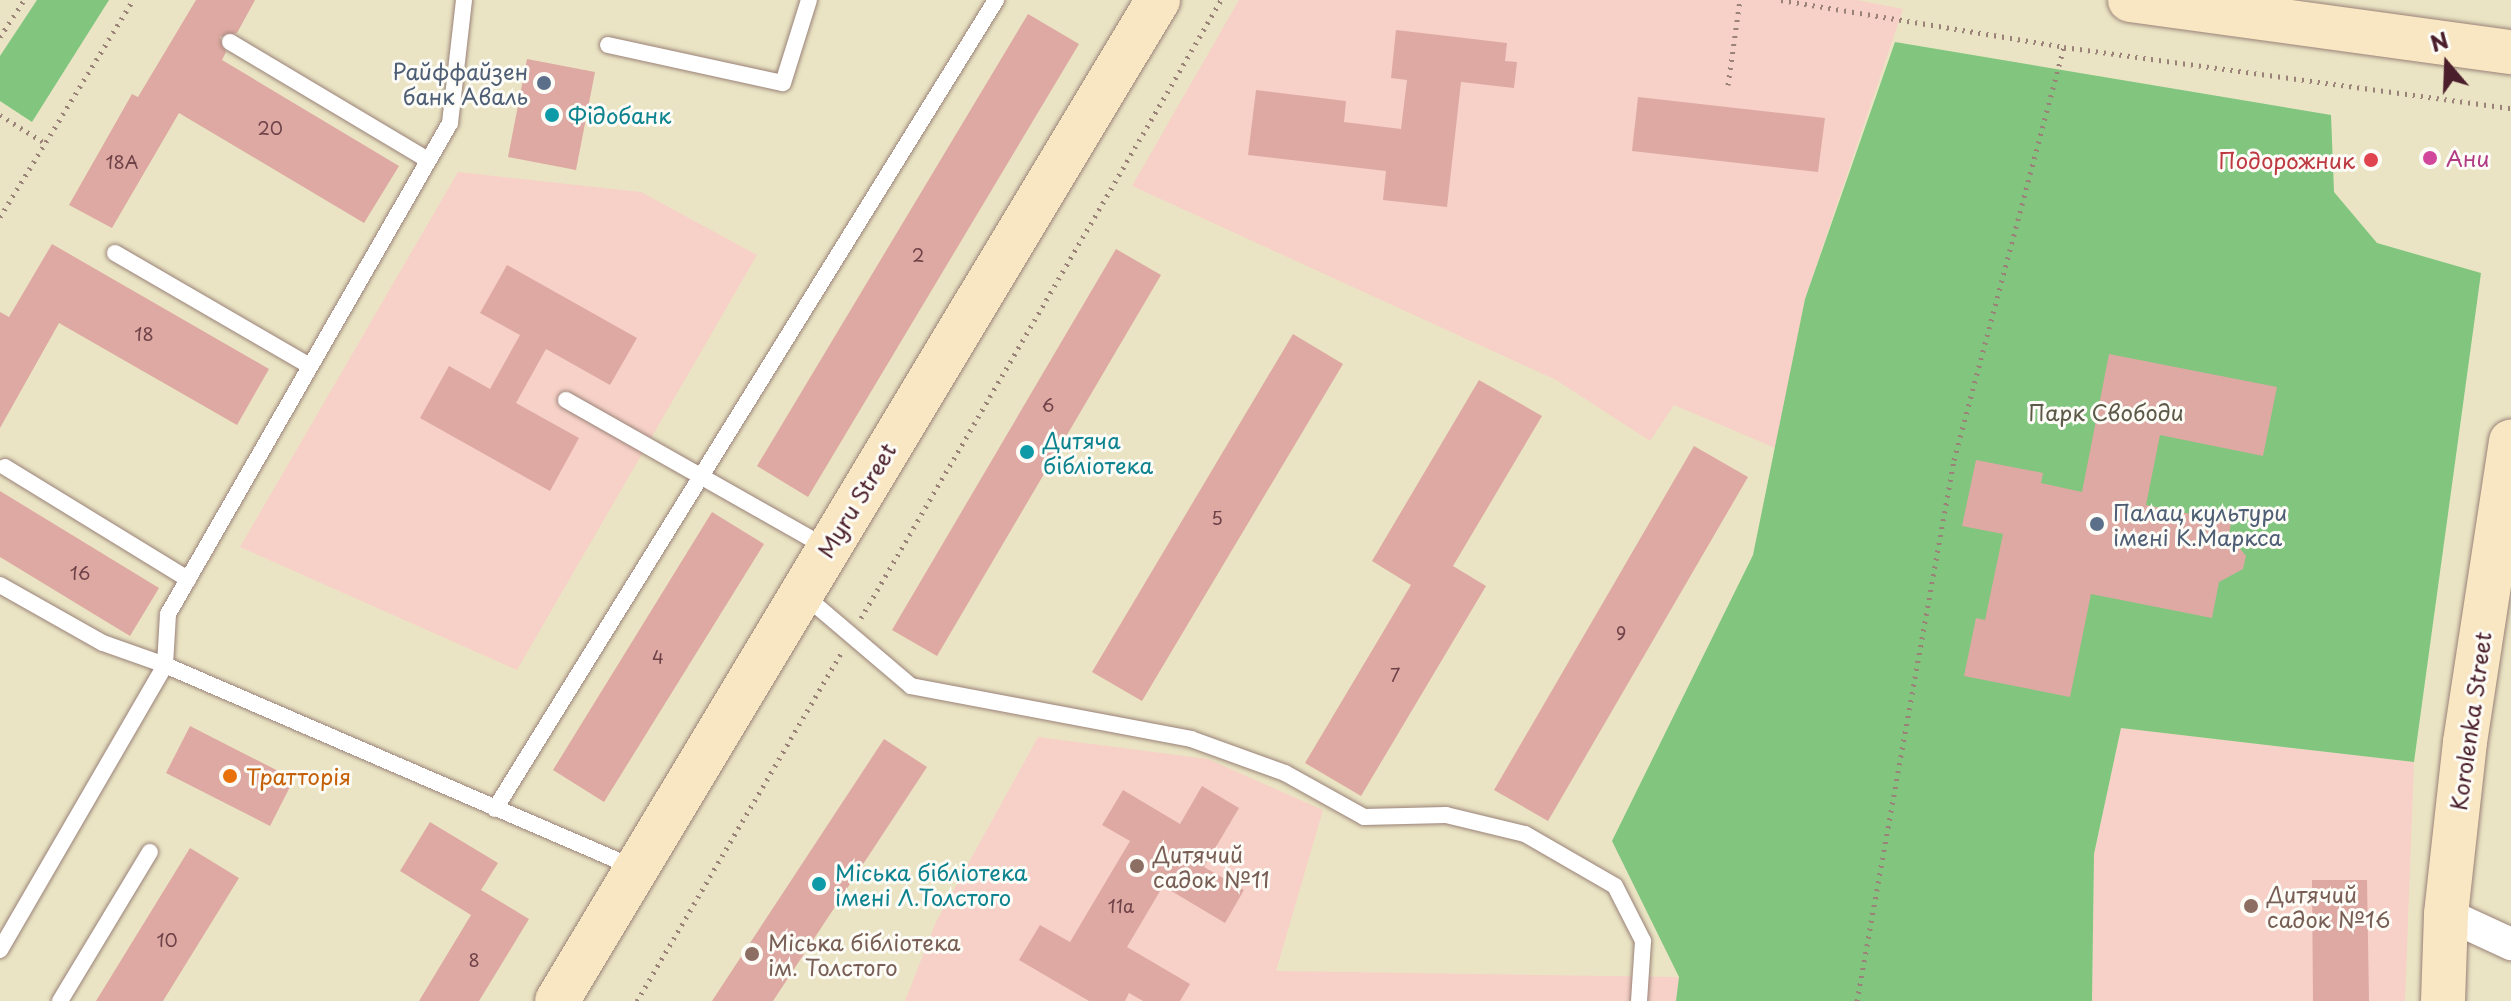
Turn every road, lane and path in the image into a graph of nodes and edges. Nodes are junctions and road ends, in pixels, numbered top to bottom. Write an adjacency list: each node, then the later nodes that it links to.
1 (24, 0): 12 (path)
2 (133, 0): 20 (path)
3 (464, 0): 21 (lane)
4 (809, 0): 14 (lane)
5 (996, 0): 28 (lane)
6 (1148, 0): 7 (lane)
7 (1158, 0): 29 (main road, Myru Street)
8 (1221, 0): 33 (path)
9 (1740, 0): 17 (path)
10 (1781, 0): 15 (path)
11 (2130, 0): 16 (main road)
12 (0, 37)
13 (230, 42): 21 (lane)
14 (608, 45)
15 (2064, 47): 18 (path); 45 (path)
16 (2511, 52)
17 (1728, 85)
18 (2511, 108)
19 (0, 115): 20 (path)
20 (45, 143): 22 (path)
21 (428, 160): 24 (lane)
22 (0, 217)
23 (115, 253): 24 (lane)
24 (310, 366): 30 (lane)
25 (566, 400): 28 (lane)
26 (2511, 442): 38 (main road, Korolenka Street)
27 (5, 467): 30 (lane)
28 (699, 479): 29 (lane); 35 (lane)
29 (827, 547): 32 (main road, Myru Street)
30 (188, 579): 34 (lane)
31 (0, 585): 34 (lane)
32 (800, 592): 33 (lane); 37 (main road, Myru Street)
33 (851, 635): 43 (path); 44 (lane)
34 (165, 665): 35 (lane); 40 (lane)
35 (495, 809): 37 (lane)
36 (150, 852): 41 (lane)
37 (636, 868): 42 (main road, Myru Street)
38 (2446, 914): 39 (street); 46 (main road, Korolenka Street)
39 (2511, 944)
40 (0, 950)
41 (60, 1001)
42 (557, 1001)
43 (637, 1001)
44 (1639, 1001)
45 (1857, 1001)
46 (2443, 1001)

